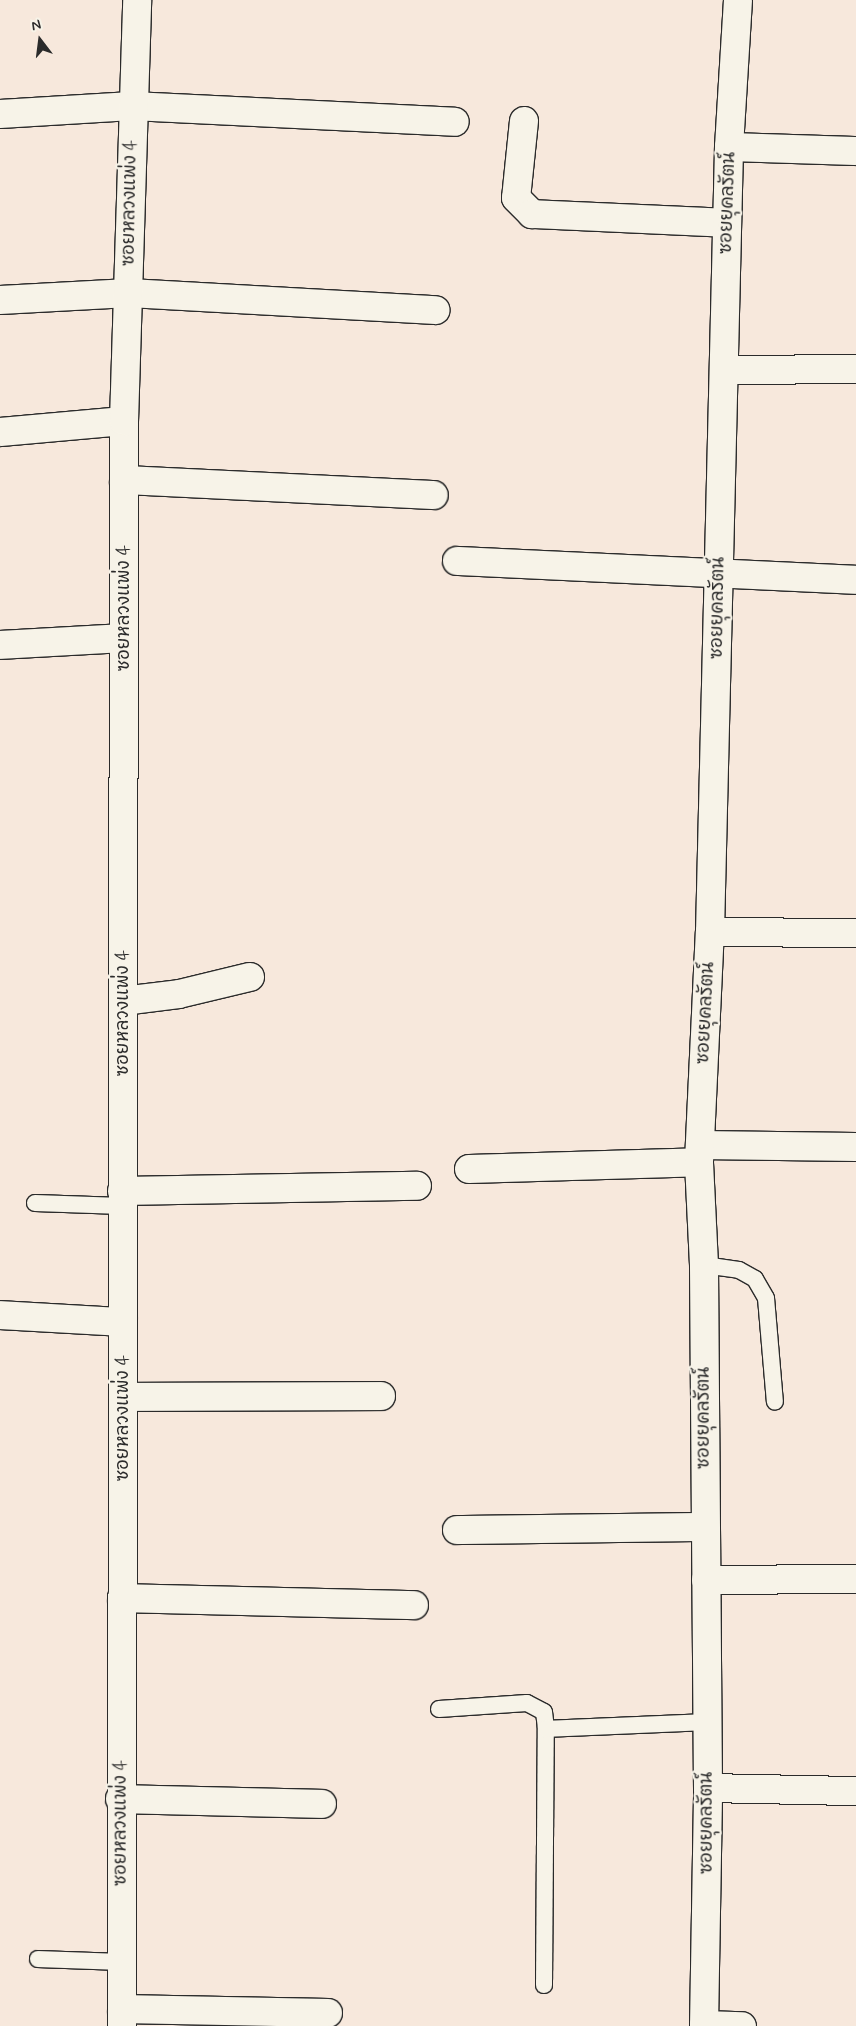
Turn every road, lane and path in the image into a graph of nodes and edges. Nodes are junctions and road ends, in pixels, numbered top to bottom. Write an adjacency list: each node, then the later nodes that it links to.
1 (137, 0): 3 (street, ซอยหลวงแพ่ง 4)
2 (738, 0): 7 (street, ซอยยุคลรัตน์)
3 (132, 106): 4 (street); 6 (street); 10 (street, ซอยหลวงแพ่ง 4)
4 (0, 114)
5 (524, 121): 9 (street)
6 (455, 122)
7 (729, 147): 8 (street); 9 (street, ซอยยุคลรัตน์)
8 (856, 151)
9 (727, 223): 14 (street, ซอยยุคลรัตน์)
10 (129, 293): 11 (street); 12 (street); 15 (street, ซอยหลวงแพ่ง 4)
11 (0, 300)
12 (436, 310)
13 (856, 369): 14 (street)
14 (724, 370): 20 (street, ซอยยุคลรัตน์)
15 (124, 421): 16 (street); 17 (street, ซอยหลวงแพ่ง 4)
16 (0, 432)
17 (124, 480): 18 (street); 22 (street, ซอยหลวงแพ่ง 4)
18 (434, 495)
19 (457, 561): 20 (street)
20 (718, 577): 21 (street); 24 (street, ซอยยุคลรัตน์)
21 (856, 580)
22 (124, 638): 23 (street); 27 (street, ซอยหลวงแพ่ง 4)
23 (0, 645)
24 (710, 932): 25 (street); 29 (street, ซอยยุคลรัตน์)
25 (856, 932)
26 (250, 978): 27 (street)
27 (123, 1001): 32 (street, ซอยหลวงแพ่ง 4)
28 (856, 1147): 29 (street)
29 (699, 1154): 30 (street); 34 (street, ซอยยุคลรัตน์)
30 (469, 1169)
31 (417, 1186): 32 (street)
32 (122, 1198): 33 (lane); 36 (street, ซอยหลวงแพ่ง 4)
33 (35, 1203)
34 (704, 1265): 39 (lane); 40 (street, ซอยยุคลรัตน์)
35 (0, 1315): 36 (street)
36 (123, 1322): 38 (street, ซอยหลวงแพ่ง 4)
37 (381, 1396): 38 (street)
38 (123, 1397): 44 (street, ซอยหลวงแพ่ง 4)
39 (775, 1402)
40 (703, 1527): 41 (street); 43 (street, ซอยยุคลรัตน์)
41 (456, 1530)
42 (856, 1579): 43 (street)
43 (706, 1580): 47 (street, ซอยยุคลรัตน์)
44 (122, 1598): 45 (street); 51 (street, ซอยหลวงแพ่ง 4)
45 (414, 1605)
46 (439, 1709): 48 (lane)
47 (706, 1722): 48 (lane); 49 (street, ซอยยุคลรัตน์)
48 (546, 1729): 55 (lane)
49 (708, 1788): 50 (street); 58 (street, ซอยยุคลรัตน์)
50 (856, 1791)
51 (120, 1798): 52 (street); 54 (street, ซอยหลวงแพ่ง 4)
52 (322, 1804)
53 (38, 1959): 54 (lane)
54 (121, 1962): 57 (street, ซอยหลวงแพ่ง 4)
55 (544, 1985)
56 (328, 2013): 57 (street)
57 (122, 2018)
58 (704, 2025): 59 (street)
59 (742, 2026)

